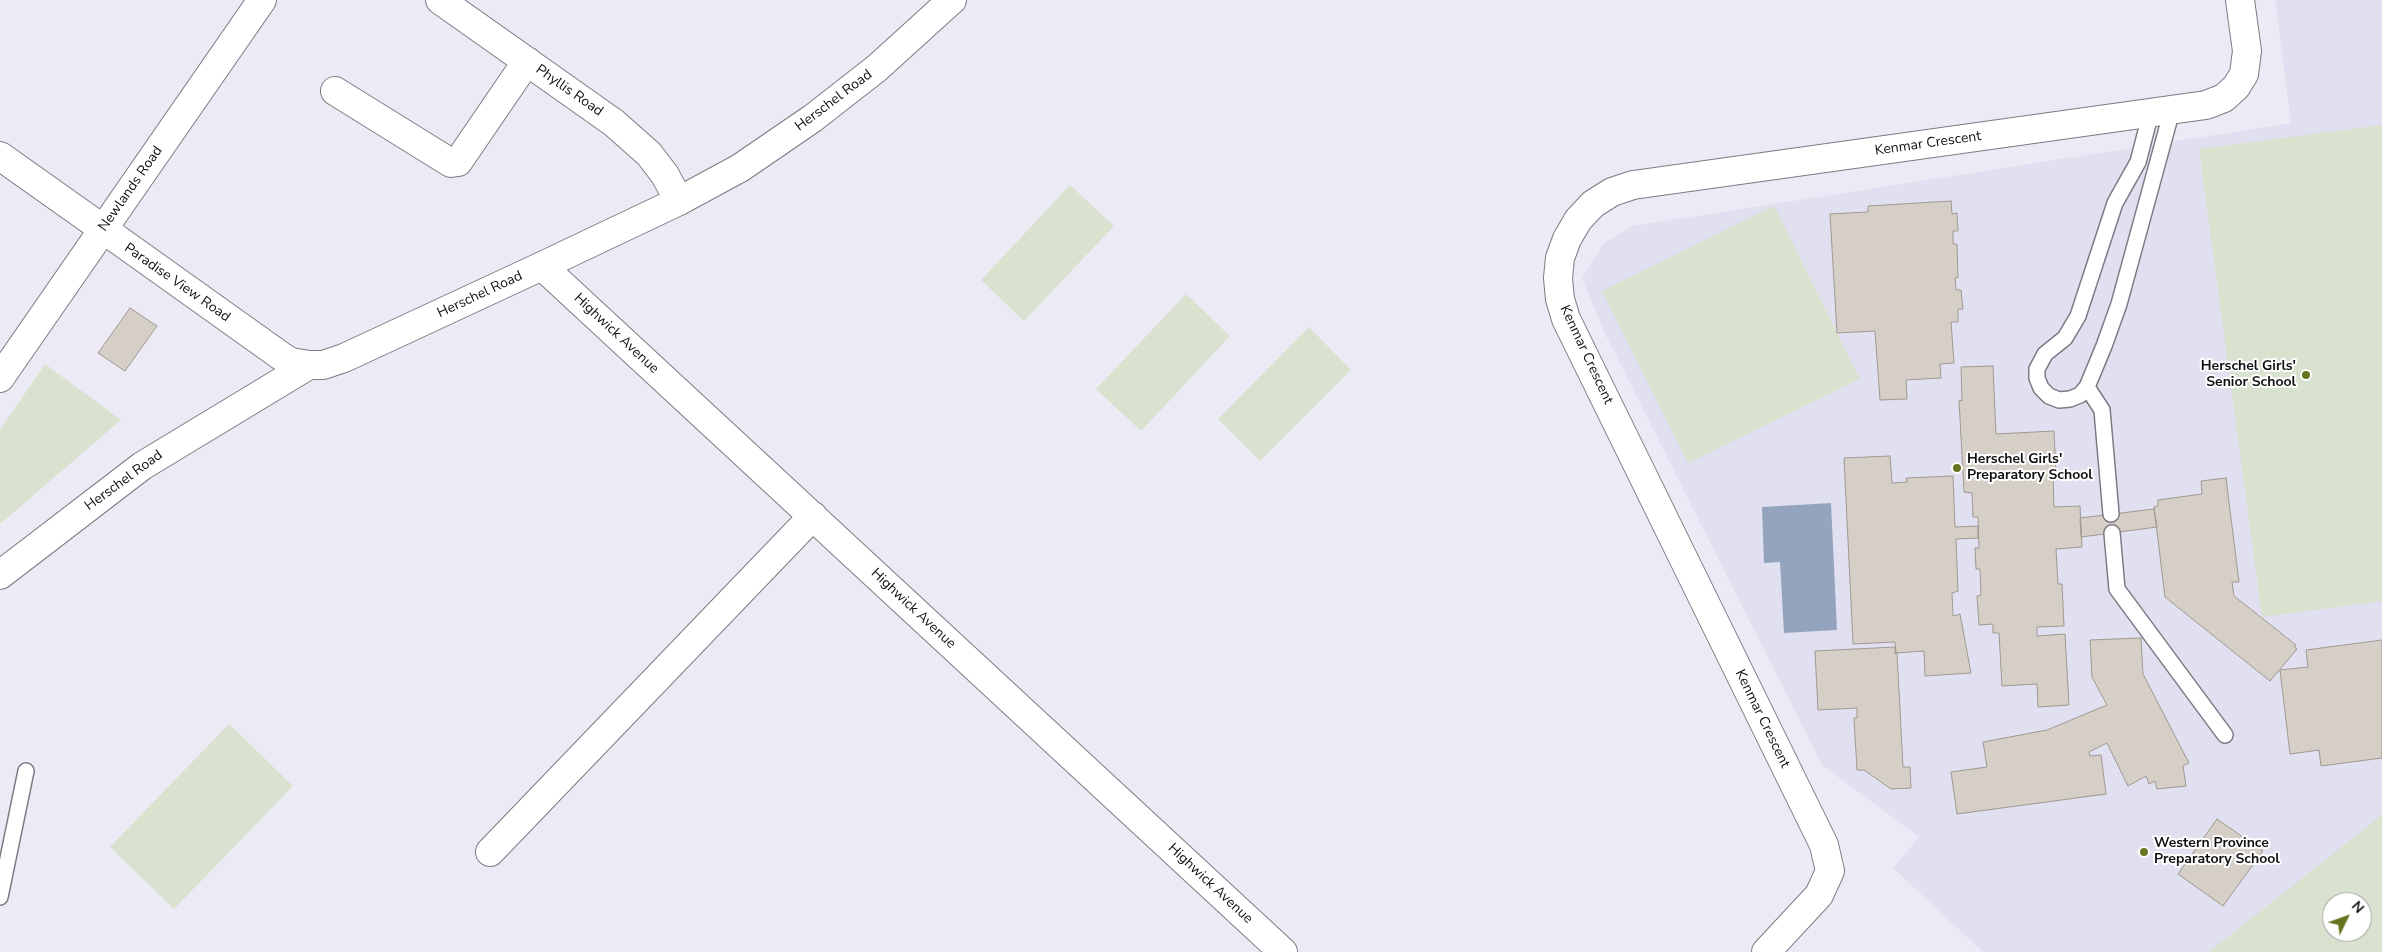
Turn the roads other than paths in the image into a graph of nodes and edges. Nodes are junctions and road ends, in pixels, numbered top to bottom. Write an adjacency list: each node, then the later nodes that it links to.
1 (262, 0): 10 (street, Newlands Road)
2 (440, 0): 5 (street, Phyllis Road)
3 (952, 0): 9 (street, Herschel Road)
4 (2240, 0): 7 (street, Kenmar Crescent)
5 (527, 61): 6 (street); 9 (street, Phyllis Road)
6 (335, 92)
7 (2161, 111): 14 (lane); 14 (lane); 24 (street, Kenmar Crescent)
8 (0, 156): 10 (street, Paradise View Road)
9 (679, 200): 11 (street, Herschel Road)
10 (102, 230): 12 (street, Paradise View Road); 13 (street, Newlands Road)
11 (542, 266): 12 (street, Herschel Road); 16 (street, Highwick Avenue)
12 (309, 365): 18 (street, Herschel Road)
13 (0, 378)
14 (2087, 386): 15 (lane)
15 (2111, 514)
16 (812, 516): 21 (street); 23 (street, Highwick Avenue)
17 (2112, 533): 19 (lane)
18 (0, 574)
19 (2226, 735)
20 (26, 771): 22 (lane)
21 (490, 852)
22 (0, 897)
23 (1283, 952)
24 (1766, 952)

